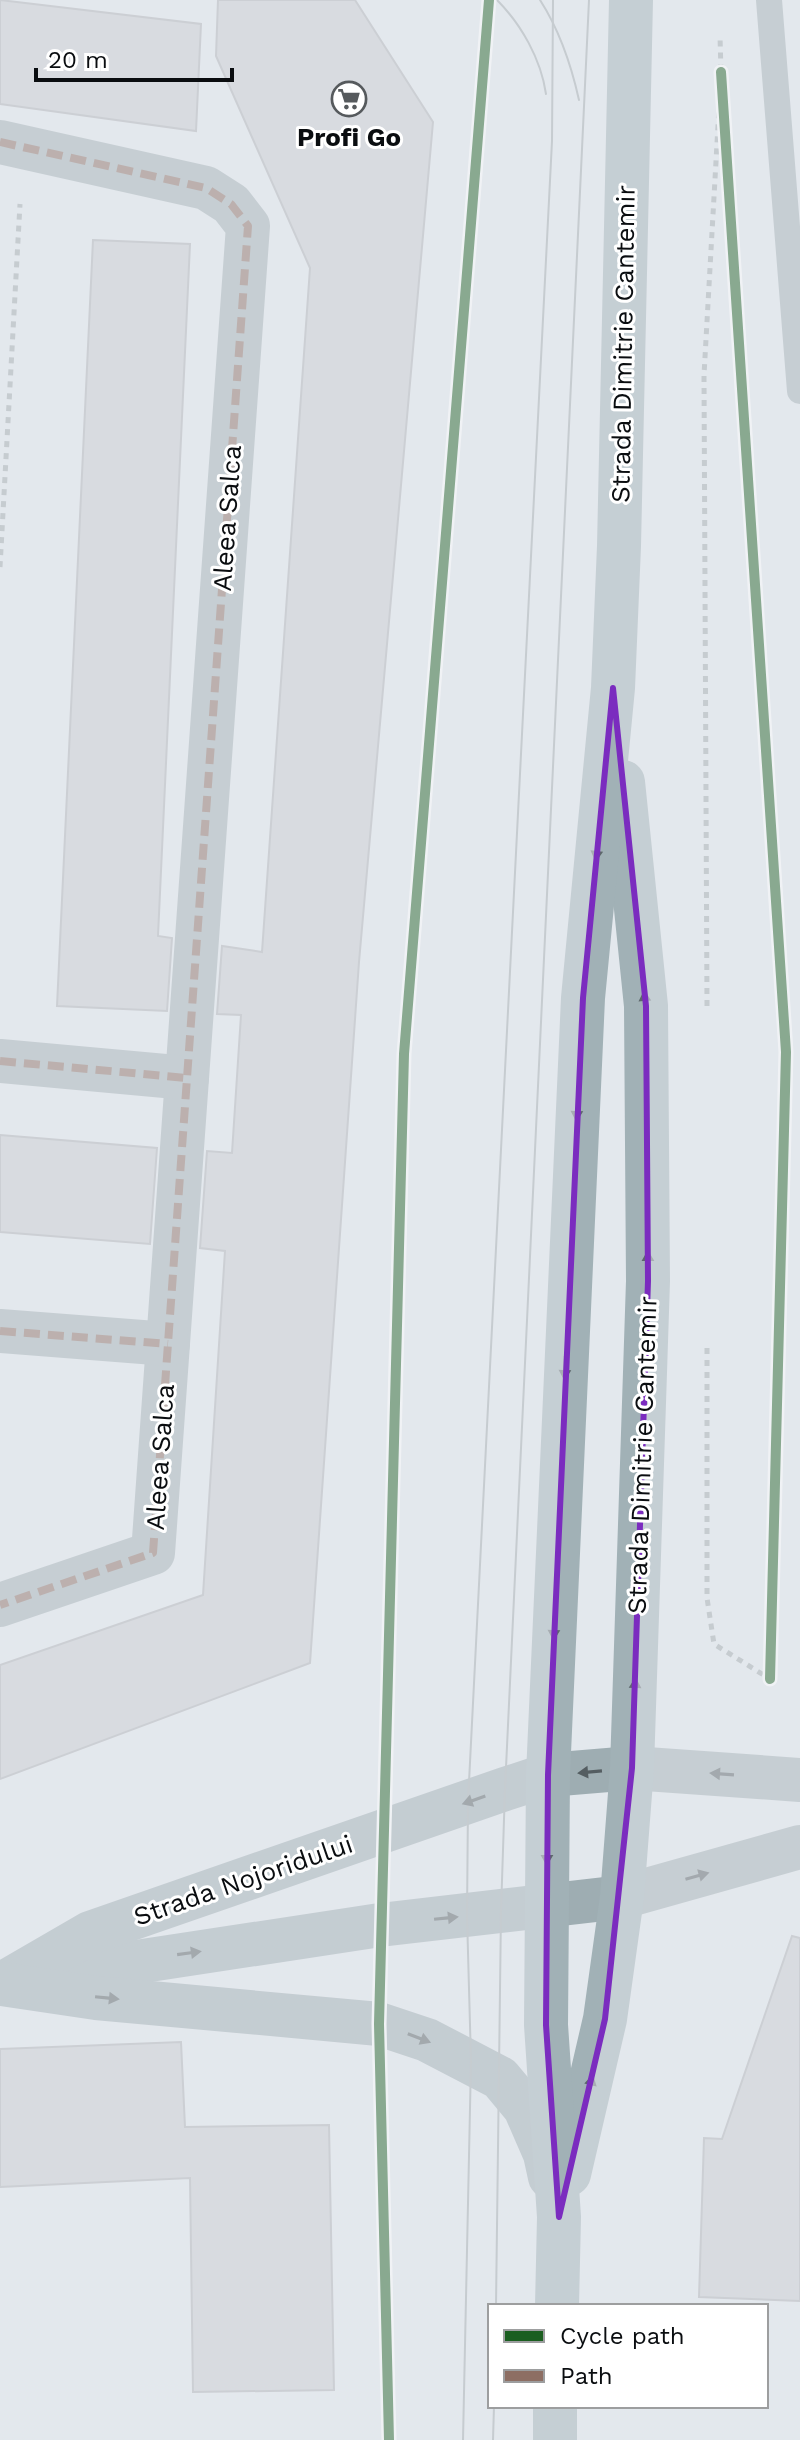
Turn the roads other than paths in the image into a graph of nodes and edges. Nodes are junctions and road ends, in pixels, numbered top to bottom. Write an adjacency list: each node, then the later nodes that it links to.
1 (631, 0): 5 (main road, Strada Dimitrie Cantemir)
2 (769, 0): 4 (lane)
3 (12, 144): 7 (street, Aleea Salca)
4 (800, 391)
5 (613, 688): 11 (main road, Strada Dimitrie Cantemir, one-way to 5); 12 (main road, Strada Dimitrie Cantemir, one-way to 12)
6 (0, 1061): 7 (street)
7 (187, 1078): 9 (street, Aleea Salca)
8 (0, 1331): 9 (street)
9 (168, 1344): 10 (street, Aleea Salca)
10 (0, 1605)
11 (632, 1768): 12 (main road, Strada Nojoridului, one-way to 12); 13 (street, one-way to 11); 15 (main road, Strada Dimitrie Cantemir)
12 (548, 1775): 16 (main road, Strada Dimitrie Cantemir, one-way to 16); 17 (main road, Strada Nojoridului, one-way to 17)
13 (800, 1780)
14 (800, 1847): 15 (street, one-way to 14)
15 (622, 1897): 16 (main road, Strada Nojoridului); 18 (main road, Strada Dimitrie Cantemir, one-way to 15)
16 (546, 1905): 17 (main road, Strada Nojoridului, one-way to 16); 18 (main road, Strada Dimitrie Cantemir)
17 (1, 1984): 18 (main road, one-way to 18)
18 (559, 2217): 19 (main road, Strada Dimitrie Cantemir)
19 (557, 2304)
20 (555, 2408): 21 (main road)
21 (555, 2440)

